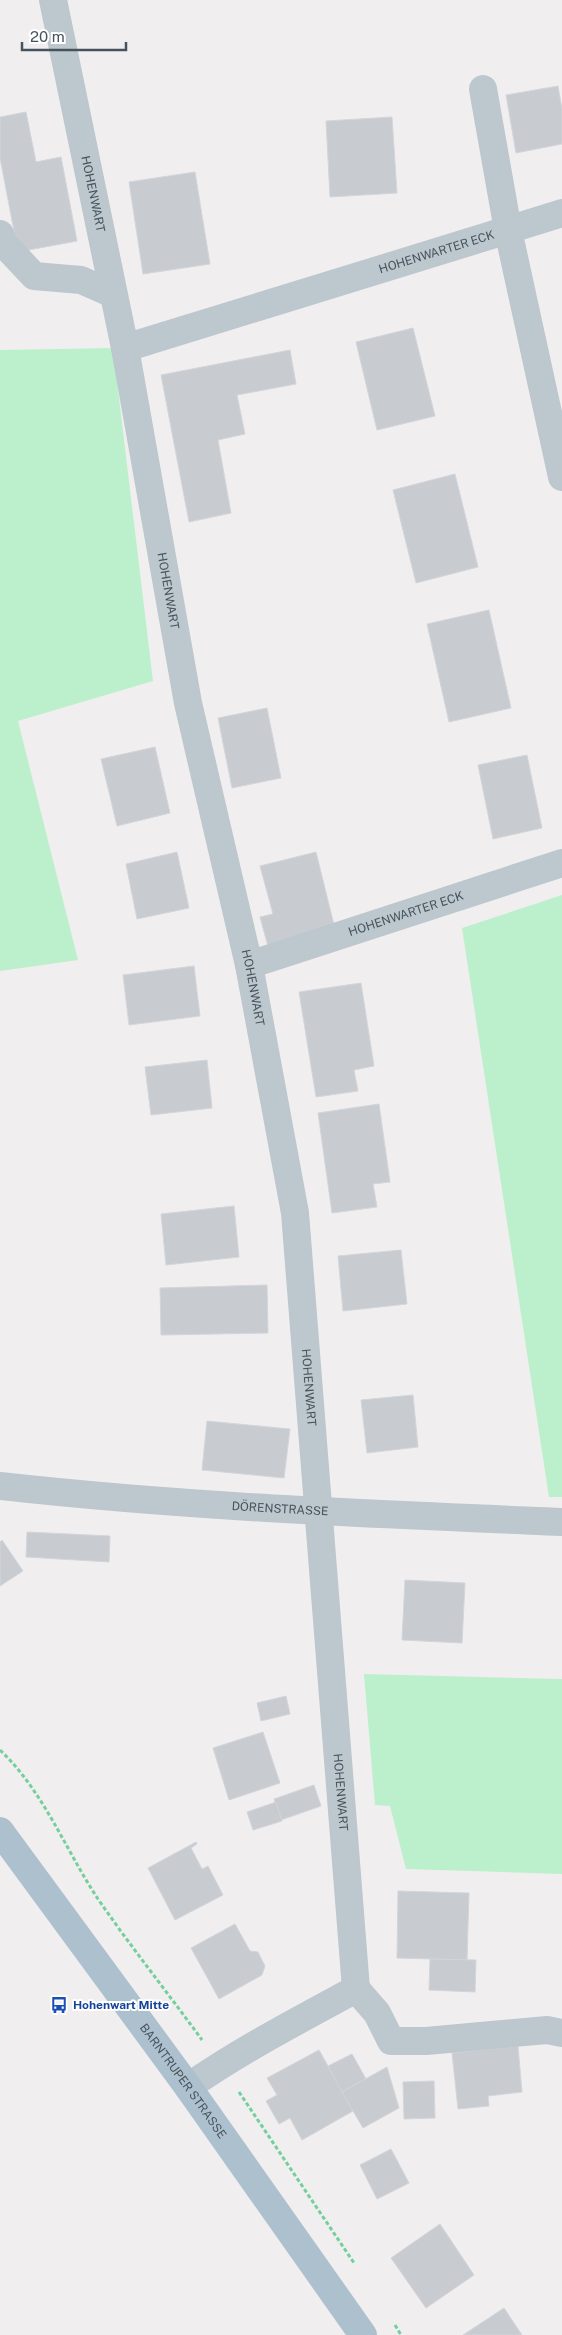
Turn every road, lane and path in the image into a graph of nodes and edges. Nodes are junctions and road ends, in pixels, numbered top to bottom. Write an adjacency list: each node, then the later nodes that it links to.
1 (53, 0): 6 (street, HOHENWART)
2 (483, 88): 4 (street)
3 (562, 213): 4 (street)
4 (508, 230): 7 (street, HOHENWARTER ECK); 8 (street, HOHENWARTER ECK)
5 (0, 234): 6 (street)
6 (113, 294): 7 (street, HOHENWART)
7 (125, 348): 10 (street, HOHENWART)
8 (562, 477)
9 (562, 863): 10 (street, HOHENWARTER ECK)
10 (249, 965): 12 (street, HOHENWART)
11 (0, 1486): 12 (street, DÖRENSTRASSE)
12 (317, 1512): 13 (street, DÖRENSTRASSE); 15 (street, HOHENWART)
13 (562, 1522)
14 (0, 1831): 17 (main road, BARNTRUPER STRASSE)
15 (356, 1989): 16 (street); 17 (street)
16 (562, 2033)
17 (188, 2087): 18 (main road, BARNTRUPER STRASSE)
18 (363, 2335)

